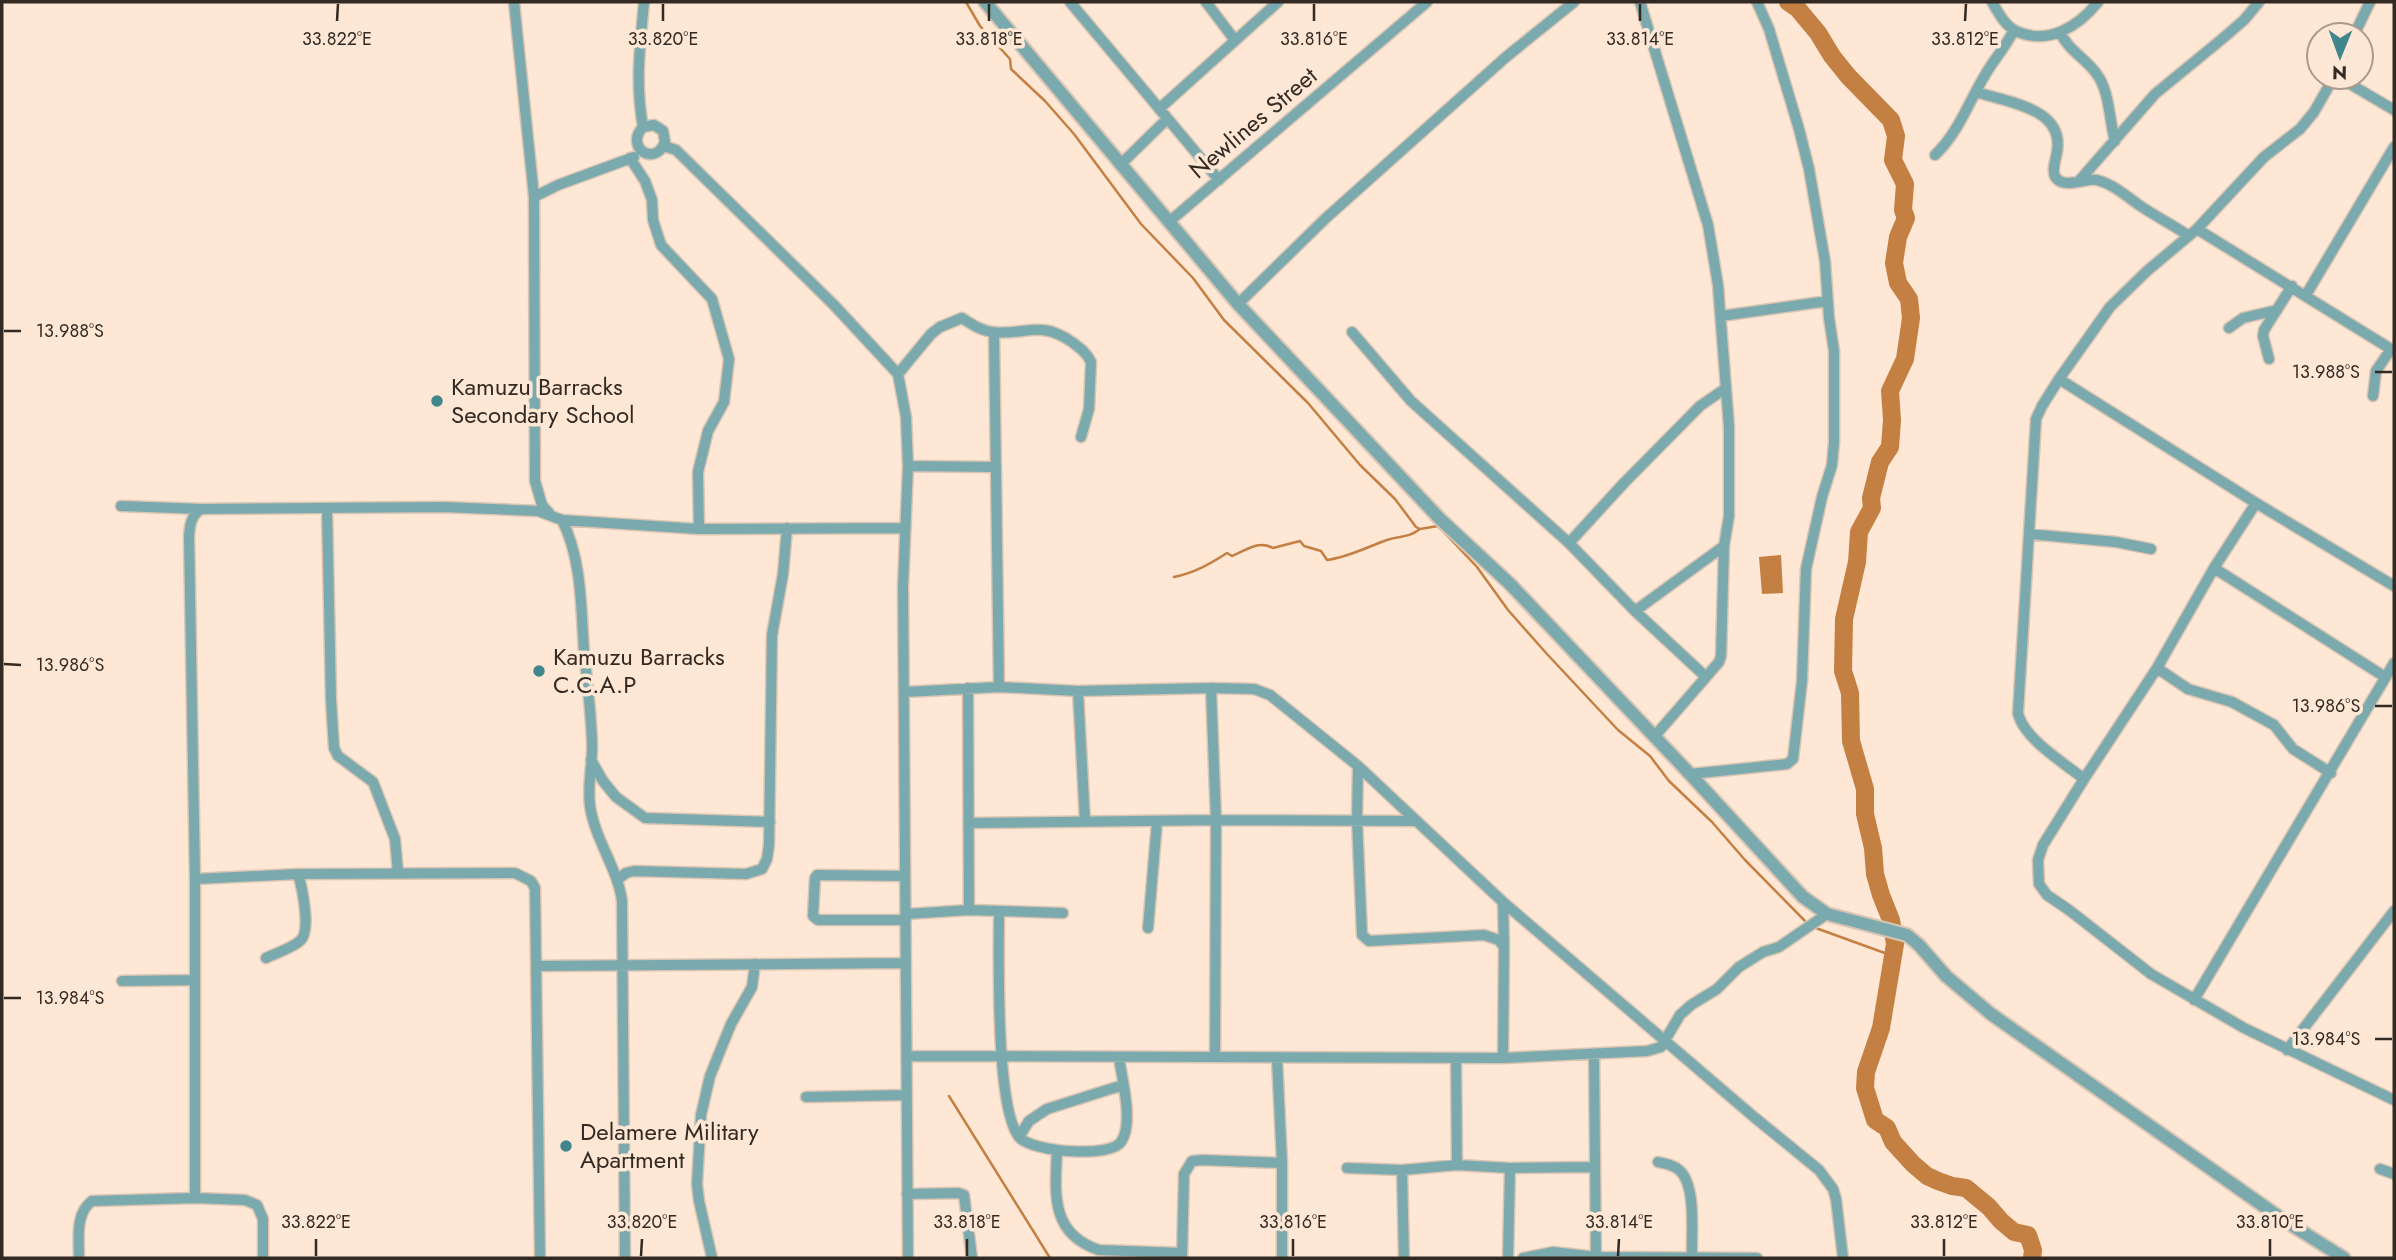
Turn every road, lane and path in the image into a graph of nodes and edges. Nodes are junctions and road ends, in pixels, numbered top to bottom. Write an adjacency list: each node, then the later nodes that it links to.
1 (514, 2): 35 (street)
2 (644, 2): 25 (street)
3 (985, 2): 32 (street)
4 (1070, 2): 22 (street)
5 (1206, 2): 18 (street)
6 (1278, 2): 18 (street)
7 (1427, 2): 33 (street, Newlines Street)
8 (1574, 2): 41 (street)
9 (1640, 2): 43 (street)
10 (1757, 2): 40 (street)
11 (1992, 2): 16 (street)
12 (2098, 2): 17 (street)
13 (2259, 2): 26 (street)
14 (2370, 2): 15 (street)
15 (2361, 21)
16 (2014, 30): 17 (street); 21 (street)
17 (2060, 32): 26 (street)
18 (1234, 39): 22 (street)
19 (2327, 91): 37 (street)
20 (2361, 91): 23 (street)
21 (1976, 92): 30 (street); 34 (street)
22 (1159, 109): 24 (street)
23 (2394, 110)
24 (1167, 119): 32 (street); 33 (street)
25 (643, 127): 27 (street); 29 (street)
26 (2115, 141): 34 (street)
27 (664, 146): 29 (street); 49 (street)
28 (2394, 147): 39 (street)
29 (645, 153): 31 (street)
30 (1935, 156)
31 (630, 158): 35 (street); 64 (street)
32 (1120, 165): 36 (street)
33 (1219, 180): 36 (street, Newlines Street)
34 (2078, 182): 37 (street)
35 (534, 197): 60 (street)
36 (1170, 221): 41 (street)
37 (2193, 232): 38 (street); 50 (street)
38 (2292, 286): 39 (street); 42 (street)
39 (2306, 295): 47 (street)
40 (1828, 301): 43 (street); 85 (street)
41 (1238, 304): 81 (street)
42 (2277, 310): 44 (street); 48 (street)
43 (1721, 316): 51 (street)
44 (2229, 328)
45 (995, 332): 49 (street); 53 (street); 55 (street)
46 (1352, 332): 66 (street)
47 (2392, 350): 52 (street)
48 (2269, 359)
49 (898, 374): 54 (street)
50 (2059, 379): 56 (street); 65 (street)
51 (1726, 388): 66 (street); 67 (street)
52 (2372, 396)
53 (1081, 437)
54 (908, 466): 55 (street); 62 (street)
55 (995, 467): 76 (street)
56 (2256, 503): 69 (street); 70 (street)
57 (121, 506): 58 (street)
58 (201, 509): 59 (street); 97 (street)
59 (327, 509): 60 (street); 94 (street)
60 (550, 515): 61 (street)
61 (562, 520): 64 (street); 82 (street)
62 (905, 527): 63 (street); 80 (street)
63 (787, 528): 64 (street); 91 (street)
64 (699, 529)
65 (2029, 534): 68 (street); 86 (street)
66 (1569, 544): 71 (street)
67 (1724, 546): 71 (street); 74 (street)
68 (2151, 549)
69 (2214, 568): 73 (street); 75 (street)
70 (2394, 586)
71 (1635, 611): 74 (street)
72 (2394, 663): 75 (street)
73 (2157, 668): 84 (street); 86 (street)
74 (1706, 677): 81 (street)
75 (2385, 677): 84 (street)
76 (999, 687): 77 (street); 79 (street)
77 (968, 688): 80 (street); 93 (street)
78 (1211, 688): 79 (street); 83 (street); 87 (street)
79 (1078, 691): 89 (street)
80 (905, 692): 96 (street)
81 (1654, 737): 85 (street)
82 (591, 760): 91 (street); 98 (street)
83 (1358, 766): 88 (street); 90 (street)
84 (2331, 773): 115 (street)
85 (1690, 774): 104 (street)
86 (2084, 779): 115 (street)
87 (1216, 820): 88 (street); 92 (street); 121 (street)
88 (1357, 820): 90 (street); 107 (street)
89 (1085, 821): 92 (street); 93 (street)
90 (1417, 821): 99 (street)
91 (770, 822): 98 (street)
92 (1157, 822): 106 (street)
93 (969, 823): 100 (street)
94 (398, 873): 95 (street); 112 (street)
95 (298, 874): 97 (street); 108 (street)
96 (905, 876): 105 (street); 105 (street)
97 (195, 879): 113 (street)
98 (617, 880): 111 (street)
99 (1503, 902): 107 (street); 116 (street)
100 (970, 910): 102 (street); 105 (street)
101 (2394, 911): 117 (street)
102 (999, 912): 103 (street); 120 (street)
103 (1063, 914)
104 (1828, 914): 116 (street); 160 (street)
105 (906, 917): 109 (street)
106 (1148, 928)
107 (1504, 947): 125 (street)
108 (266, 958)
109 (906, 963): 110 (street); 119 (street)
110 (755, 964): 111 (street); 149 (street)
111 (621, 965): 112 (street); 148 (street)
112 (536, 966): 147 (street)
113 (194, 980): 114 (street); 142 (street)
114 (122, 981)
115 (2194, 1000): 117 (street)
116 (1665, 1040): 118 (street); 159 (street)
117 (2287, 1049): 129 (street)
118 (1594, 1055): 125 (street); 135 (street)
119 (907, 1056): 120 (street); 127 (street)
120 (1003, 1056): 122 (street); 130 (street)
121 (1215, 1056): 122 (street); 123 (street)
122 (1119, 1058): 126 (street)
123 (1277, 1058): 124 (street); 133 (street)
124 (1456, 1058): 125 (street); 134 (street)
125 (1503, 1058)
126 (1123, 1085): 130 (street); 131 (street)
127 (907, 1095): 128 (street); 141 (street)
128 (806, 1097)
129 (2394, 1100)
130 (1019, 1138): 131 (street)
131 (1057, 1151): 143 (street)
132 (1658, 1162): 157 (street)
133 (1282, 1163): 143 (street); 152 (street)
134 (1457, 1165): 137 (street); 139 (street)
135 (1594, 1167): 137 (street); 144 (street)
136 (1347, 1168): 139 (street)
137 (1510, 1168): 154 (street)
138 (2379, 1169): 140 (street)
139 (1402, 1170): 153 (street)
140 (2394, 1174)
141 (907, 1194): 150 (street); 151 (street)
142 (195, 1198): 145 (street); 146 (street)
143 (1182, 1255)
144 (1596, 1257): 155 (street); 156 (street)
145 (79, 1258)
146 (263, 1258)
147 (540, 1258)
148 (625, 1258)
149 (712, 1258)
150 (908, 1258)
151 (972, 1258)
152 (1282, 1258)
153 (1404, 1258)
154 (1508, 1258)
155 (1524, 1258)
156 (1642, 1258): 157 (street)
157 (1692, 1258): 158 (street)
158 (1757, 1258)
159 (1843, 1258)
160 (2344, 1258)

